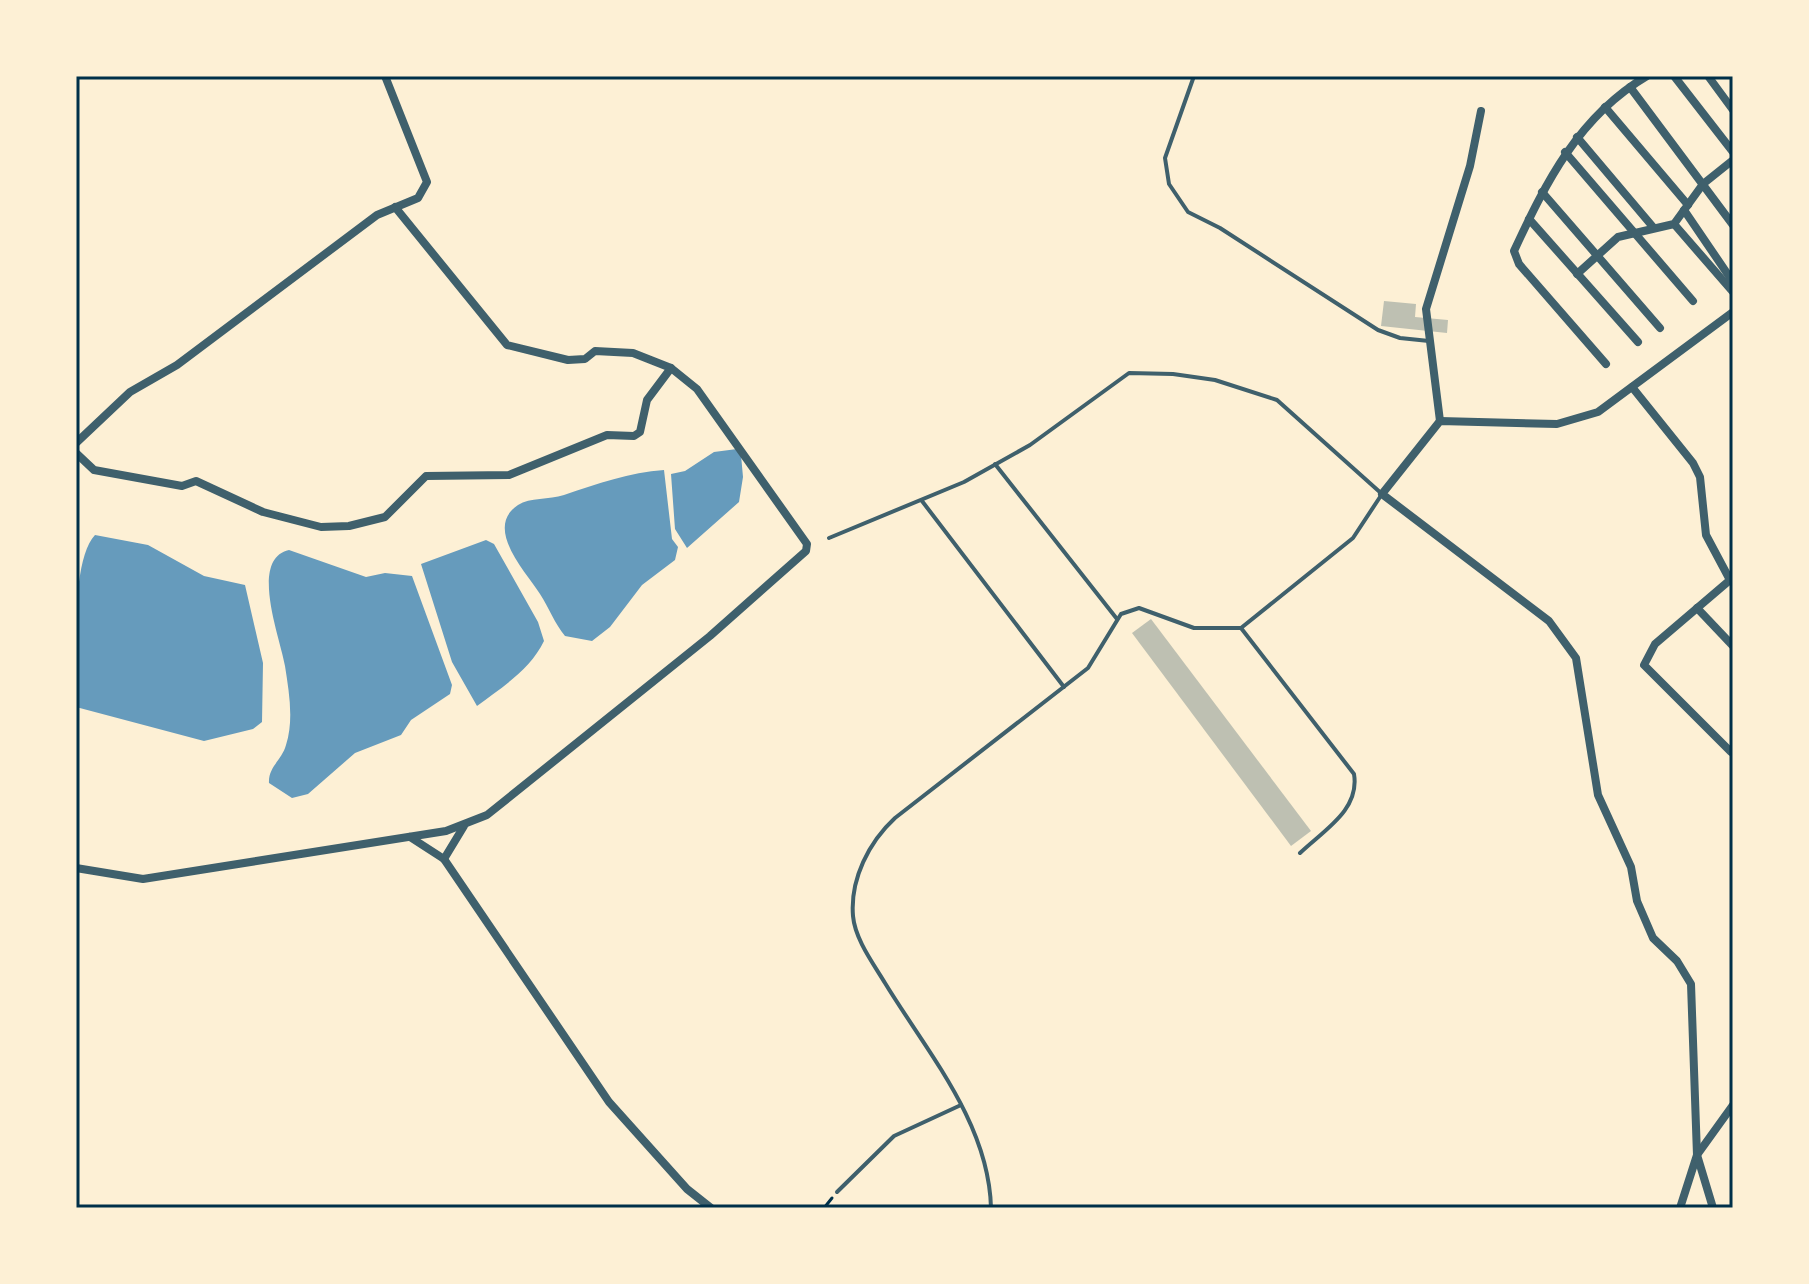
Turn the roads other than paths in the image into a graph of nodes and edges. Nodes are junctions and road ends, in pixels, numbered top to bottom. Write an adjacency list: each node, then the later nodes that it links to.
1 (385, 76): 16 (street)
2 (1194, 76): 30 (lane)
3 (1647, 76): 6 (street)
4 (1674, 76): 12 (street)
5 (1708, 76): 8 (street)
6 (1630, 87): 7 (street); 14 (street)
7 (1605, 107): 10 (street); 17 (street)
8 (1733, 110)
9 (1481, 111): 30 (street)
10 (1577, 137): 11 (street); 21 (street)
11 (1565, 152): 15 (street); 22 (street)
12 (1733, 152)
13 (1733, 160): 14 (street)
14 (1703, 184): 17 (street); 20 (street)
15 (1542, 192): 18 (street); 23 (street)
16 (395, 207): 33 (street); 36 (street)
17 (1686, 208): 19 (street); 25 (street)
18 (1529, 219): 24 (street); 32 (street)
19 (1674, 224): 21 (street); 26 (street)
20 (1733, 225)
21 (1653, 227): 22 (street)
22 (1633, 232): 23 (street); 27 (street)
23 (1597, 256): 24 (street); 29 (street)
24 (1577, 274): 31 (street)
25 (1733, 282)
26 (1733, 292)
27 (1693, 301)
28 (1733, 312): 34 (street)
29 (1660, 328)
30 (1429, 341): 35 (street)
31 (1638, 342)
32 (1606, 364)
33 (671, 368): 37 (street); 48 (street)
34 (1632, 387): 35 (street); 42 (street)
35 (1440, 421): 39 (street)
36 (76, 443)
37 (76, 453)
38 (995, 464): 39 (lane); 40 (lane); 43 (lane)
39 (1382, 494): 44 (lane); 55 (street)
40 (921, 500): 41 (lane); 46 (lane)
41 (829, 538)
42 (1697, 608): 45 (street); 47 (street)
43 (1117, 619): 44 (lane); 46 (lane)
44 (1241, 628): 50 (lane)
45 (1733, 646)
46 (1064, 687): 53 (lane)
47 (1731, 752)
48 (466, 823): 49 (street); 51 (street)
49 (410, 837): 51 (street); 52 (street)
50 (1300, 853)
51 (444, 859): 57 (street)
52 (76, 868)
53 (961, 1105): 56 (lane); 58 (lane)
54 (1733, 1105): 55 (street)
55 (1697, 1155): 59 (street); 60 (street)
56 (837, 1192)
57 (711, 1208)
58 (991, 1208)
59 (1680, 1208)
60 (1713, 1208)

